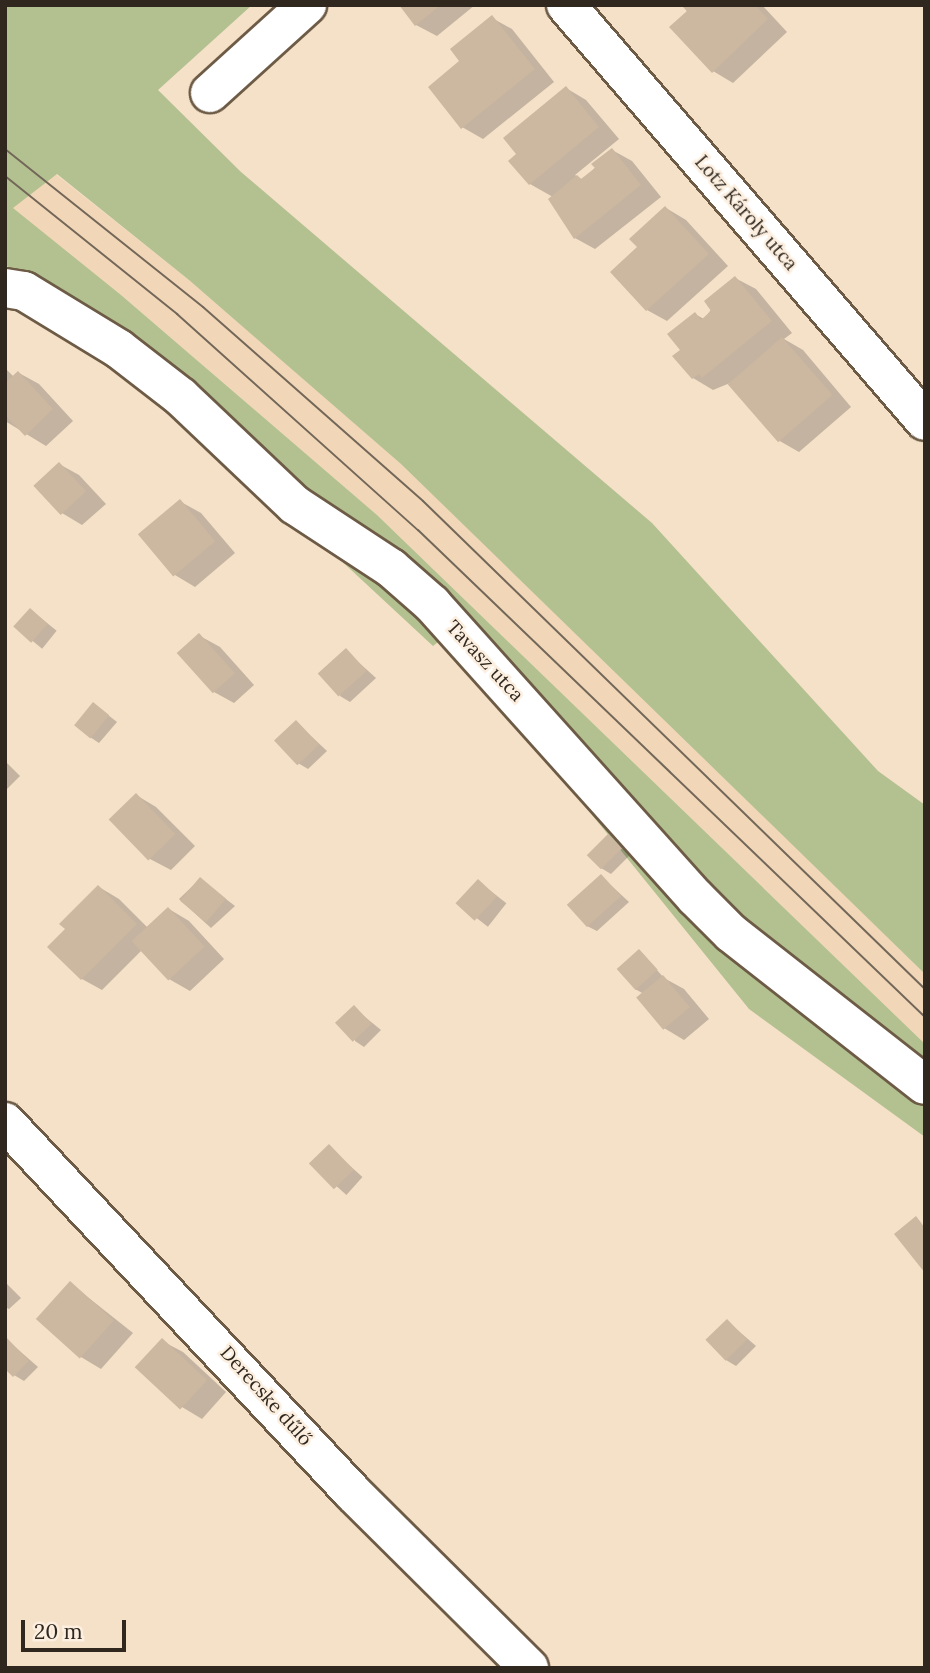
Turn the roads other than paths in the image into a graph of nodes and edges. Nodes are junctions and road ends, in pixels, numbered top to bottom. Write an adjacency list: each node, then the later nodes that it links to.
1 (307, 5): 3 (street)
2 (566, 5): 5 (street, Lotz Károly utca)
3 (210, 93)
4 (5, 288): 6 (street, Tavasz utca)
5 (925, 421)
6 (925, 1085)
7 (5, 1122): 8 (street, Derecske dűlő)
8 (529, 1668)

